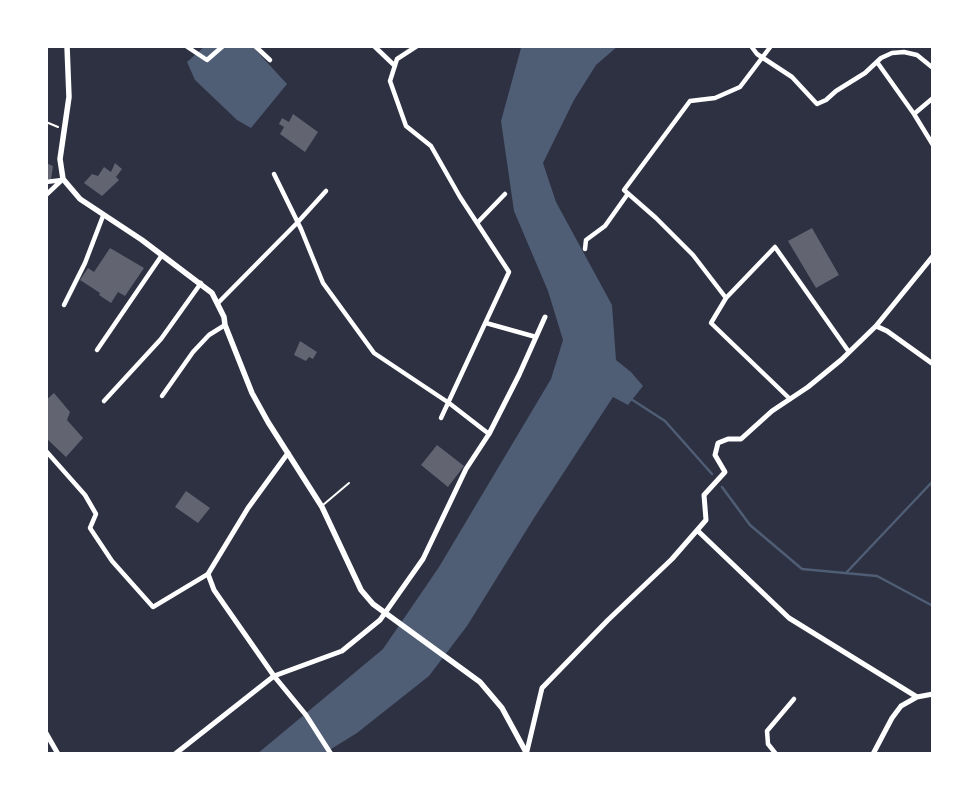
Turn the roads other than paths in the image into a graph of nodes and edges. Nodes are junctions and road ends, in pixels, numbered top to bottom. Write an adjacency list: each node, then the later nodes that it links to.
1 (67, 46): 18 (main road)
2 (186, 46): 3 (street)
3 (223, 46)
4 (255, 46): 10 (street)
5 (374, 46): 12 (street)
6 (417, 46): 12 (street)
7 (751, 46): 9 (street)
8 (772, 46): 9 (street)
9 (764, 58): 11 (street); 23 (street)
10 (270, 60)
11 (878, 62): 13 (street); 15 (street)
12 (395, 66): 26 (street)
13 (933, 68)
14 (933, 98): 15 (street)
15 (914, 114): 16 (street)
16 (933, 145)
17 (274, 174): 25 (street)
18 (63, 179): 19 (street); 22 (street); 24 (main road)
19 (46, 182)
20 (326, 191): 25 (street)
21 (505, 194): 26 (street)
22 (46, 195)
23 (627, 195): 27 (street); 31 (street)
24 (103, 216): 28 (main road); 33 (street)
25 (298, 223): 32 (street); 45 (street)
26 (477, 223): 35 (street)
27 (585, 249)
28 (162, 254): 30 (main road); 39 (street)
29 (933, 256): 37 (street)
30 (201, 283): 32 (main road); 44 (street)
31 (726, 298): 40 (street); 43 (street)
32 (218, 303): 36 (main road)
33 (64, 305)
34 (544, 317): 38 (street)
35 (486, 323): 38 (street); 45 (street)
36 (225, 325): 42 (street); 49 (main road)
37 (876, 326): 40 (street); 41 (street)
38 (536, 337): 47 (street)
39 (97, 350)
40 (849, 352): 43 (street)
41 (933, 364)
42 (162, 396)
43 (790, 399): 52 (street)
44 (104, 401)
45 (449, 403): 46 (street); 47 (street)
46 (442, 418)
47 (489, 434): 54 (street)
48 (46, 451): 53 (street)
49 (288, 452): 51 (main road); 53 (street)
50 (349, 483): 51 (lane)
51 (322, 507): 59 (main road)
52 (698, 531): 56 (street); 59 (street)
53 (208, 574): 54 (street)
54 (274, 676): 61 (street); 62 (street)
55 (933, 694): 56 (street)
56 (917, 697): 64 (street)
57 (794, 699): 63 (street)
58 (46, 733): 60 (street)
59 (527, 752)
60 (58, 754)
61 (175, 754)
62 (330, 754)
63 (776, 754)
64 (873, 754)

